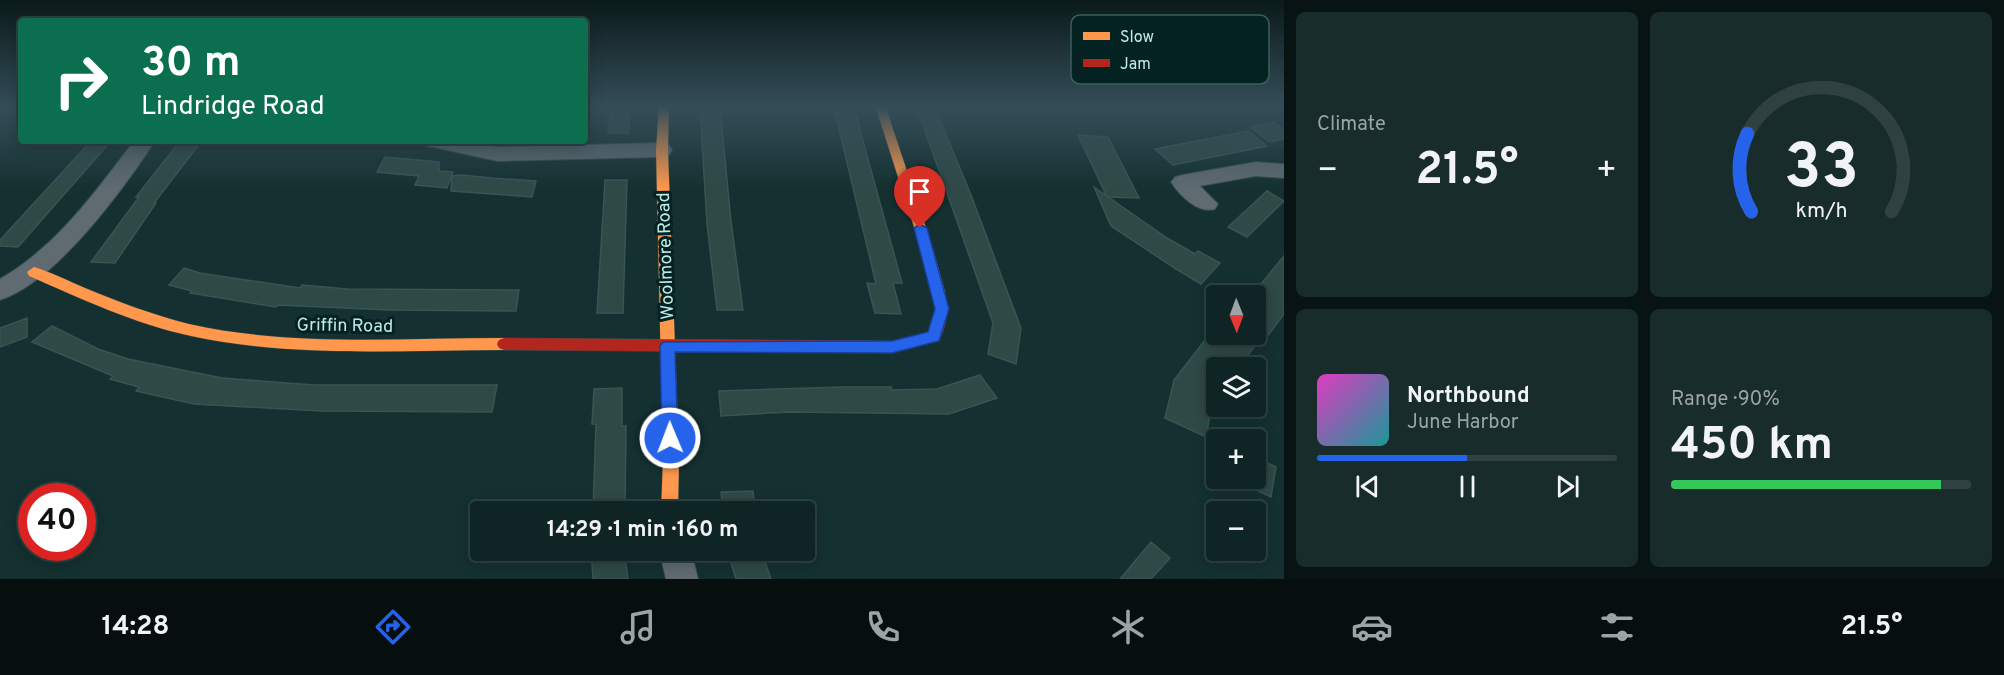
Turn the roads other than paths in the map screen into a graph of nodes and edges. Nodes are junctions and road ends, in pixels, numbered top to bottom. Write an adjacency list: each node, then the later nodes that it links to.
1 (663, 135): 5 (street, Woolmore Road)
2 (890, 135): 10 (street, Griffin Road)
3 (143, 144): 8 (street)
4 (448, 144): 5 (street)
5 (662, 150): 10 (street, Woolmore Road)
6 (1284, 171): 7 (street)
7 (1208, 204)
8 (34, 272): 9 (street); 10 (street, Griffin Road)
9 (0, 291)
10 (668, 346): 11 (street, Woolmore Road)
11 (669, 501)
12 (678, 561): 13 (street)
13 (682, 579)

